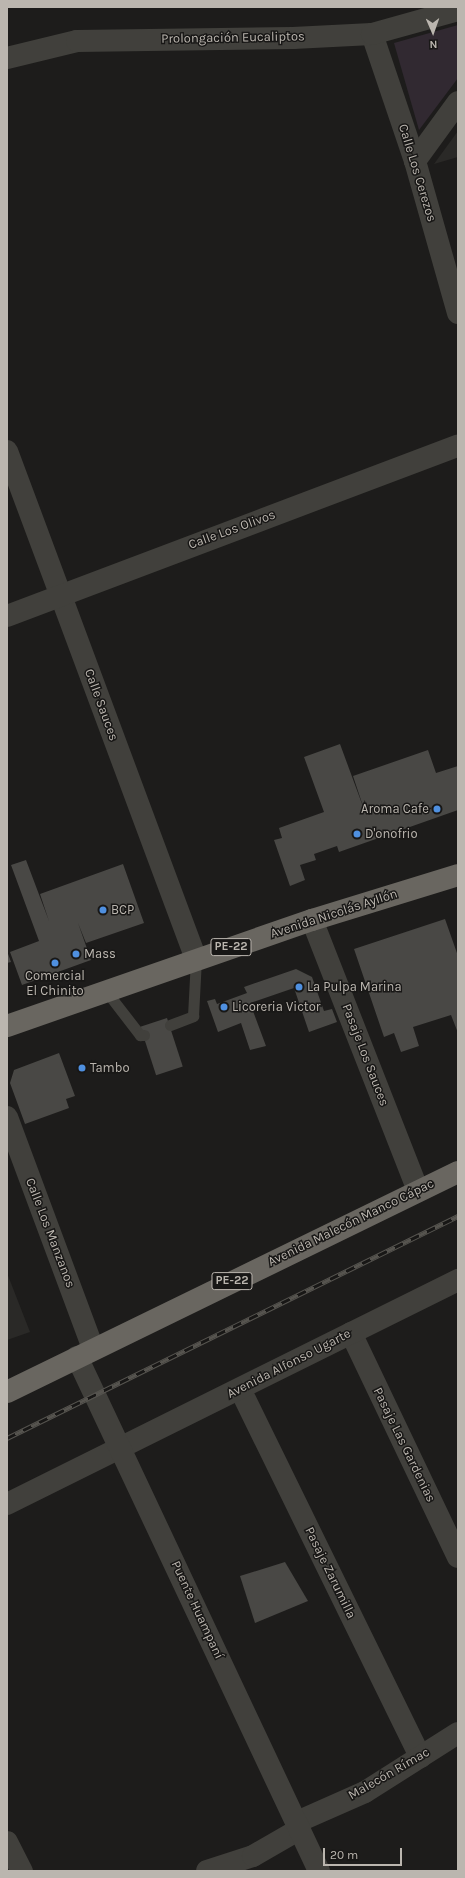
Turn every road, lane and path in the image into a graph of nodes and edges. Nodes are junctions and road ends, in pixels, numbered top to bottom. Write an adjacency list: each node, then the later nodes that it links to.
1 (458, 10): 2 (street, Prolongación Eucaliptos)
2 (372, 34): 3 (street, Prolongación Eucaliptos); 5 (street, Calle Los Cerezos)
3 (7, 58)
4 (458, 102): 5 (street)
5 (415, 161): 6 (street, Calle Los Cerezos)
6 (458, 313)
7 (458, 446): 9 (street, Calle Los Olivos)
8 (7, 451): 9 (street, Calle Sauces)
9 (60, 594): 10 (street, Calle Los Olivos); 13 (street, Calle Sauces)
10 (7, 616)
11 (458, 875): 12 (highway, Avenida Nicolás Ayllón / PE-22)
12 (312, 920): 13 (highway, Avenida Nicolás Ayllón / PE-22); 20 (street, Pasaje Los Sauces)
13 (196, 959): 14 (highway, Avenida Nicolás Ayllón / PE-22); 15 (lane)
14 (106, 991): 16 (highway, Avenida Nicolás Ayllón / PE-22); 17 (lane)
15 (170, 1025)
16 (7, 1026)
17 (144, 1035)
18 (7, 1117): 23 (street, Calle Los Manzanos)
19 (458, 1172): 20 (highway, Avenida Malecón Manco Cápac / PE-22)
20 (418, 1191): 23 (highway, Avenida Malecón Manco Cápac / PE-22)
21 (458, 1280): 22 (street, Avenida Alfonso Ugarte)
22 (351, 1333): 24 (street, Avenida Alfonso Ugarte); 28 (street, Pasaje Las Gardenias)
23 (85, 1353): 25 (highway, Avenida Malecón Manco Cápac / PE-22); 26 (street, Puente Huampaní)
24 (240, 1389): 26 (street, Avenida Alfonso Ugarte); 30 (street, Pasaje Zarumilla)
25 (7, 1392)
26 (119, 1447): 27 (street, Avenida Alfonso Ugarte); 31 (street, Puente Huampaní)
27 (7, 1504)
28 (458, 1557)
29 (458, 1733): 30 (street, Malecón Rímac)
30 (420, 1758): 31 (street, Malecón Rímac)
31 (298, 1825): 33 (street, Puente Huampaní); 35 (street, Malecón Rímac)
32 (7, 1842): 34 (street)
33 (318, 1867)
34 (22, 1871)
35 (207, 1871)

